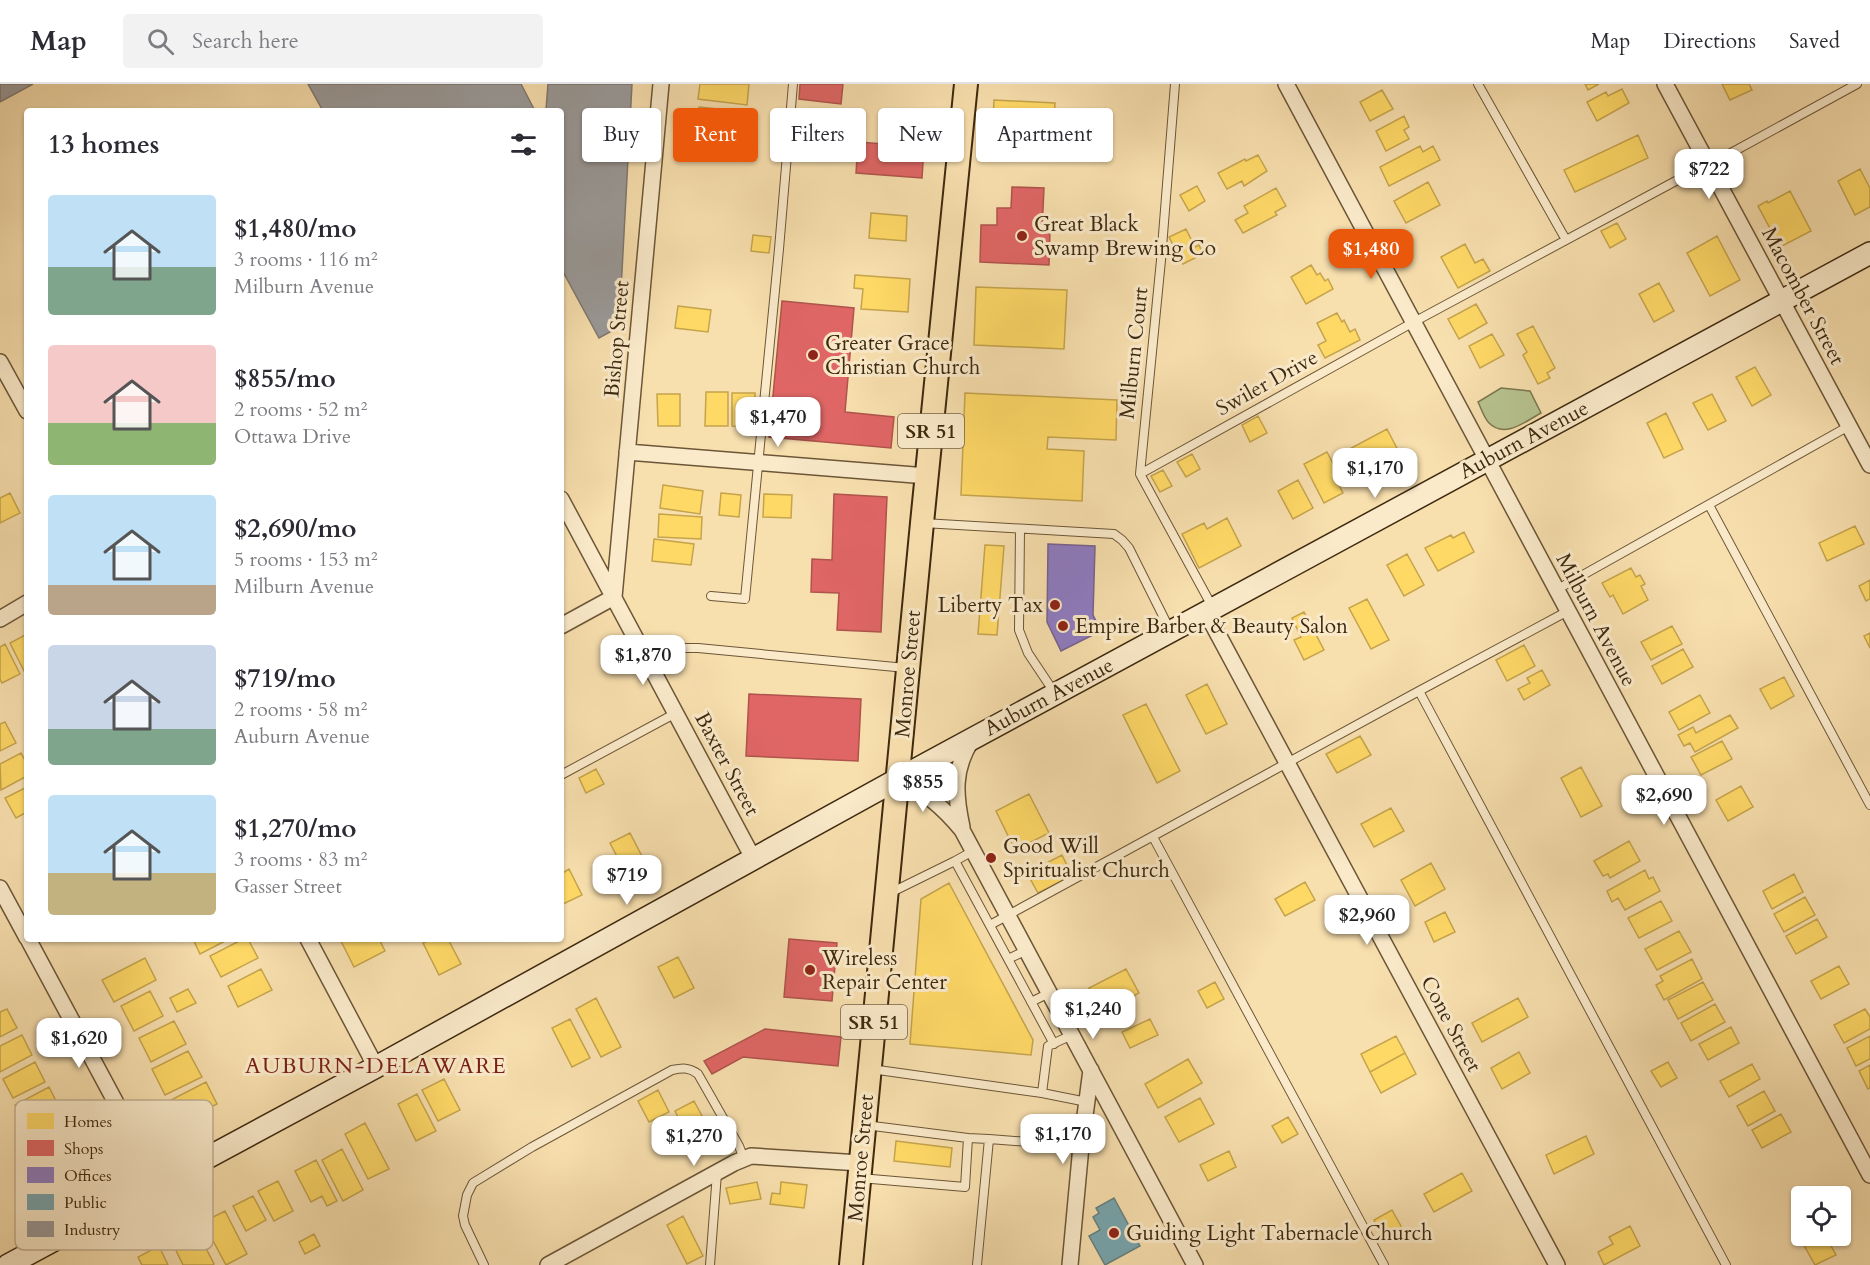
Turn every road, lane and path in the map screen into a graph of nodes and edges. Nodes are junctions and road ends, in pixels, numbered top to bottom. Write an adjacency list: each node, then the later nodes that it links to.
1 (661, 84): 17 (street, Bishop Street)
2 (793, 84): 20 (lane)
3 (966, 84): 22 (main road, Monroe Street / SR 51)
4 (1175, 84): 21 (lane, Milburn Court)
5 (1286, 84): 13 (street, Milburn Avenue)
6 (1478, 84): 10 (lane)
7 (1665, 84): 9 (street, Macomber Street)
8 (1853, 85): 9 (lane, Swiler Drive)
9 (1709, 165): 10 (lane, Swiler Drive); 12 (street, Macomber Street)
10 (1566, 240): 13 (lane, Swiler Drive)
11 (1870, 253): 12 (street, Auburn Avenue)
12 (1782, 301): 16 (street, Macomber Street); 19 (street, Auburn Avenue)
13 (1412, 323): 19 (street, Milburn Avenue); 21 (lane, Swiler Drive)
14 (0, 362): 15 (street)
15 (24, 406)
16 (1849, 426): 18 (street, Macomber Street); 23 (lane)
17 (627, 452): 20 (street); 29 (street, Bishop Street)
18 (1868, 454)
19 (1486, 460): 27 (street, Milburn Avenue); 31 (street, Auburn Avenue)
20 (758, 463): 22 (street); 28 (lane)
21 (1140, 474): 31 (lane)
22 (927, 476): 25 (main road, Monroe Street / SR 51)
23 (1709, 504): 27 (lane); 45 (lane)
24 (564, 505): 29 (street, Baxter Street)
25 (922, 523): 26 (lane); 37 (main road, Monroe Street / SR 51)
26 (1020, 529): 35 (lane); 39 (lane)
27 (1556, 590): 32 (street, Milburn Avenue)
28 (711, 596)
29 (614, 597): 34 (street); 36 (street, Baxter Street)
30 (24, 605): 33 (street)
31 (1209, 610): 35 (street, Auburn Avenue); 42 (street, Cone Street)
32 (1568, 611): 38 (lane); 78 (street, Milburn Avenue)
33 (0, 619)
34 (564, 624)
35 (1171, 631): 39 (street, Auburn Avenue)
36 (646, 659): 37 (lane); 40 (street, Baxter Street)
37 (908, 668): 44 (main road, Monroe Street / SR 51)
38 (1419, 691): 42 (lane); 90 (lane)
39 (1055, 694): 41 (street, Auburn Avenue)
40 (676, 713): 43 (lane); 49 (street, Baxter Street)
41 (972, 739): 44 (street, Auburn Avenue); 46 (street)
42 (1287, 763): 47 (lane); 89 (street, Cone Street)
43 (564, 773)
44 (898, 779): 46 (street); 49 (street, Auburn Avenue); 52 (main road, Monroe Street / SR 51)
45 (1870, 805)
46 (962, 830): 48 (street)
47 (1153, 837): 53 (lane); 88 (lane)
48 (974, 851): 50 (lane); 53 (street)
49 (753, 858): 64 (street, Auburn Avenue)
50 (955, 861): 52 (lane); 54 (lane)
51 (0, 888): 55 (street)
52 (886, 894): 65 (main road, Monroe Street / SR 51)
53 (1008, 916): 54 (lane); 58 (street)
54 (990, 925): 59 (lane)
55 (24, 932)
56 (29, 942): 68 (street)
57 (310, 942): 64 (street)
58 (1027, 950): 59 (lane); 60 (street)
59 (1008, 959): 61 (lane)
60 (1049, 993): 61 (lane); 62 (street)
61 (1031, 1002): 63 (lane)
62 (1072, 1035): 63 (lane); 66 (street)
63 (1054, 1044): 67 (lane)
64 (376, 1067): 74 (street, Auburn Avenue)
65 (869, 1069): 67 (lane); 70 (main road, Monroe Street / SR 51)
66 (1090, 1070): 69 (street); 87 (street)
67 (1042, 1093): 69 (lane)
68 (114, 1100)
69 (1087, 1102): 73 (street)
70 (864, 1125): 71 (lane); 76 (main road, Monroe Street / SR 51)
71 (968, 1138): 72 (lane); 76 (lane)
72 (989, 1139): 73 (lane); 85 (lane)
73 (1081, 1146): 86 (street)
74 (213, 1154)
75 (744, 1159): 76 (street); 77 (street); 81 (lane)
76 (860, 1171): 84 (main road, Monroe Street / SR 51)
77 (717, 1173): 82 (street); 83 (lane)
78 (1870, 1175)
79 (36, 1250): 80 (street, Auburn Avenue)
80 (8, 1265)
81 (484, 1265)
82 (548, 1265)
83 (710, 1265)
84 (850, 1265)
85 (978, 1265)
86 (1070, 1265)
87 (1195, 1265)
88 (1384, 1265)
89 (1557, 1265)
90 (1726, 1265)

